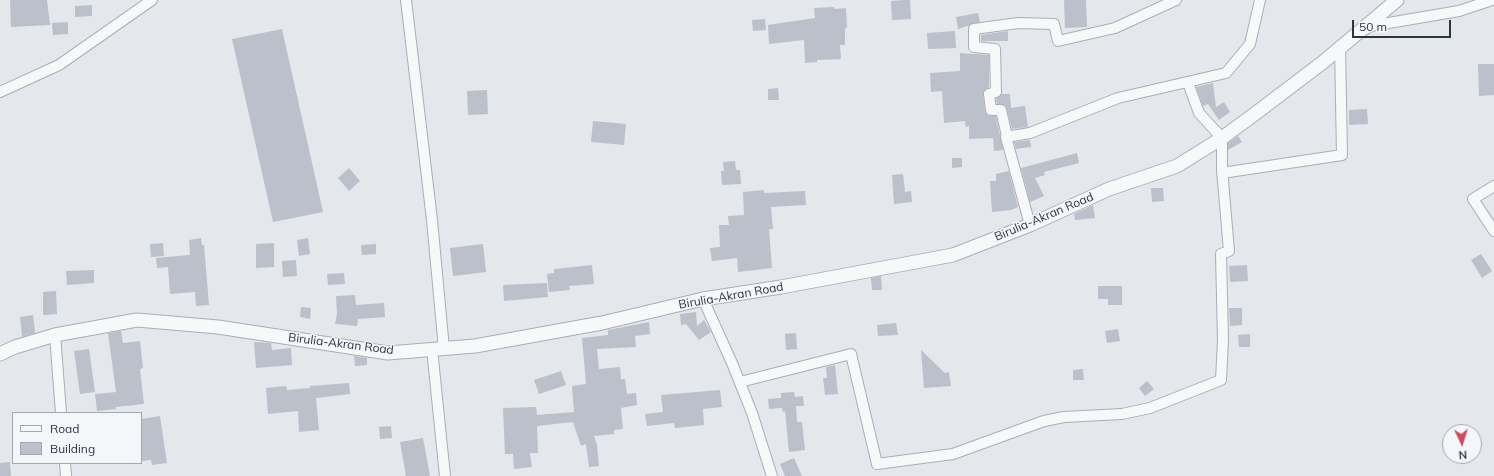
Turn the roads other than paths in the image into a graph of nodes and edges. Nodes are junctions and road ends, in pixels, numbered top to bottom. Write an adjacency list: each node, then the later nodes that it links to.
1 (152, 0): 10 (street)
2 (406, 0): 19 (street)
3 (1176, 0): 11 (street)
4 (1260, 0): 9 (street)
5 (1397, 0): 7 (street, Birulia-Akran Road)
6 (1491, 3): 7 (street)
7 (1356, 33): 8 (street, Birulia-Akran Road)
8 (1340, 46): 12 (street, Birulia-Akran Road); 13 (street)
9 (1188, 83): 11 (street); 12 (street)
10 (0, 92)
11 (1007, 136): 15 (street)
12 (1222, 138): 13 (street); 15 (street, Birulia-Akran Road)
13 (1222, 172): 21 (street)
14 (1494, 186): 16 (street)
15 (1030, 225): 17 (street, Birulia-Akran Road)
16 (1494, 231)
17 (703, 299): 19 (street, Birulia-Akran Road); 21 (street)
18 (55, 335): 19 (street, Birulia-Akran Road); 20 (street, Birulia-Akran Road); 22 (street)
19 (438, 349): 25 (street)
20 (0, 354)
21 (740, 382): 26 (street)
22 (61, 412)
23 (65, 464): 24 (street)
24 (66, 476)
25 (445, 476)
26 (772, 476)

